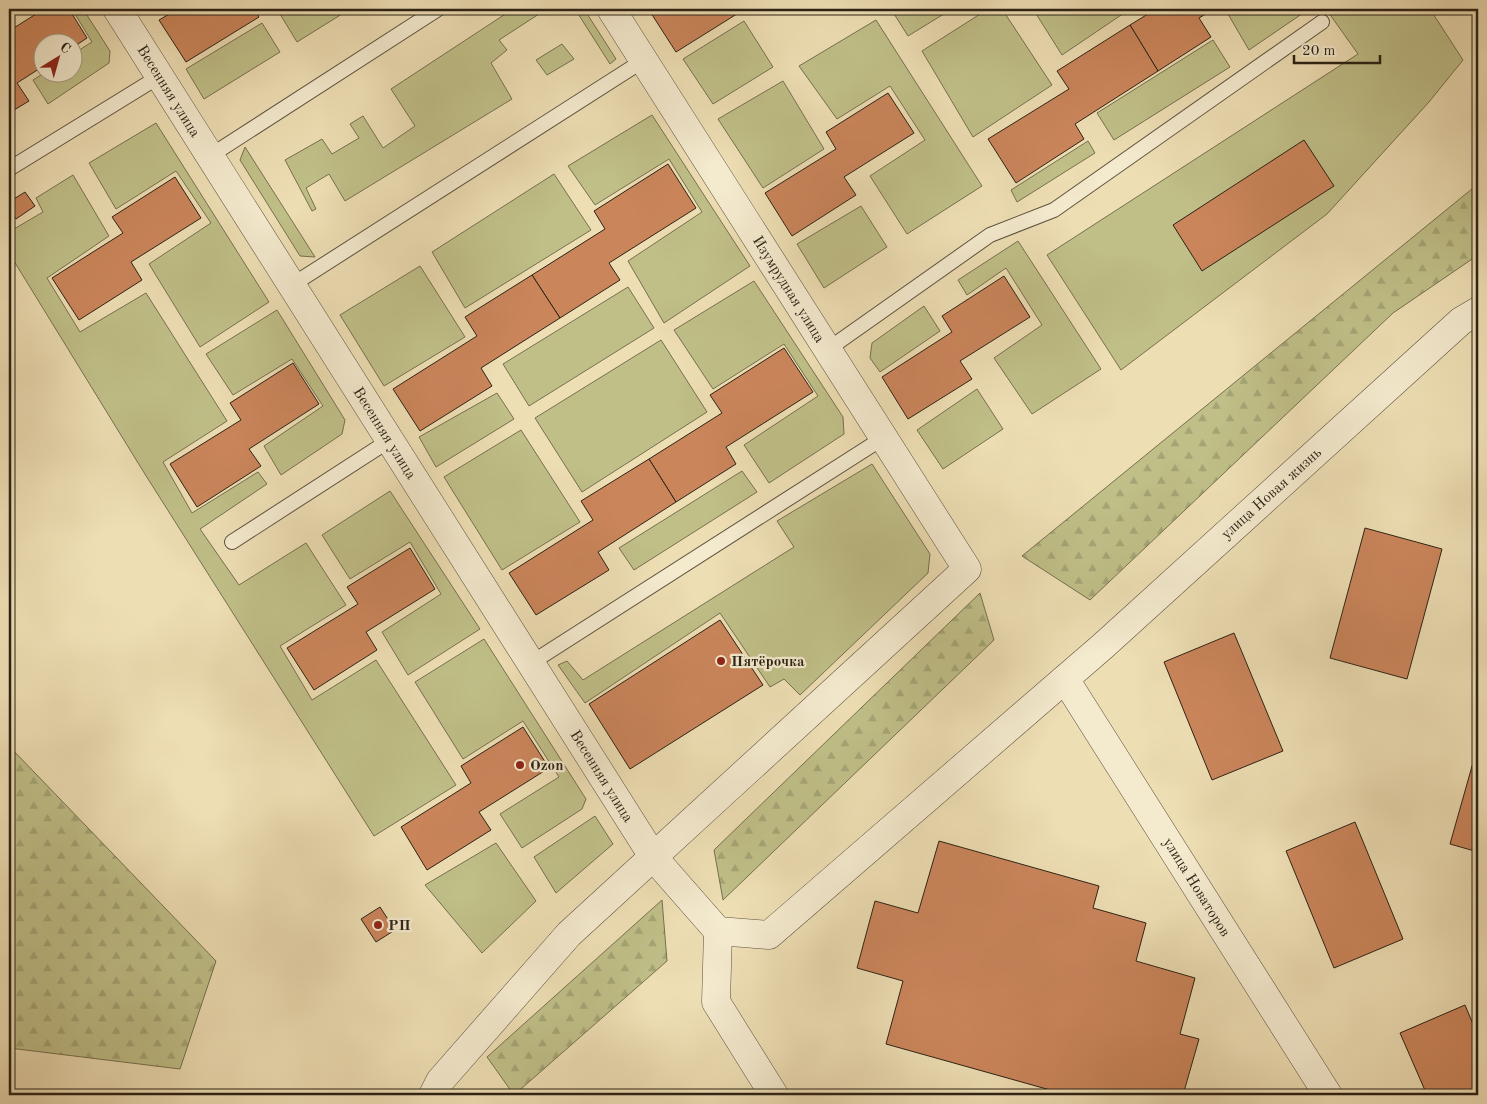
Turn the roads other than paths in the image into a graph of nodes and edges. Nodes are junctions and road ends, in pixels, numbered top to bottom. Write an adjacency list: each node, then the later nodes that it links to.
1 (117, 9): 6 (street, Весенняя улица)
2 (438, 9): 7 (lane)
3 (611, 9): 5 (street, Изумрудная улица)
4 (1322, 22): 11 (lane)
5 (644, 60): 9 (lane); 11 (street, Изумрудная улица)
6 (160, 76): 7 (street, Весенняя улица); 8 (lane)
7 (210, 156): 9 (street, Весенняя улица)
8 (9, 169)
9 (292, 285): 13 (street, Весенняя улица)
10 (1478, 312): 16 (street, улица Новая жизнь)
11 (827, 350): 12 (street, Изумрудная улица)
12 (883, 438): 15 (lane); 17 (street, Изумрудная улица)
13 (390, 440): 14 (lane); 15 (street, Весенняя улица)
14 (232, 542)
15 (530, 663): 17 (street, Весенняя улица)
16 (1065, 679): 18 (street, улица Новая жизнь); 21 (street, улица Новаторов)
17 (654, 858): 18 (street, Весенняя улица); 19 (street)
18 (718, 931): 20 (street)
19 (433, 1095)
20 (774, 1095)
21 (1328, 1095)

